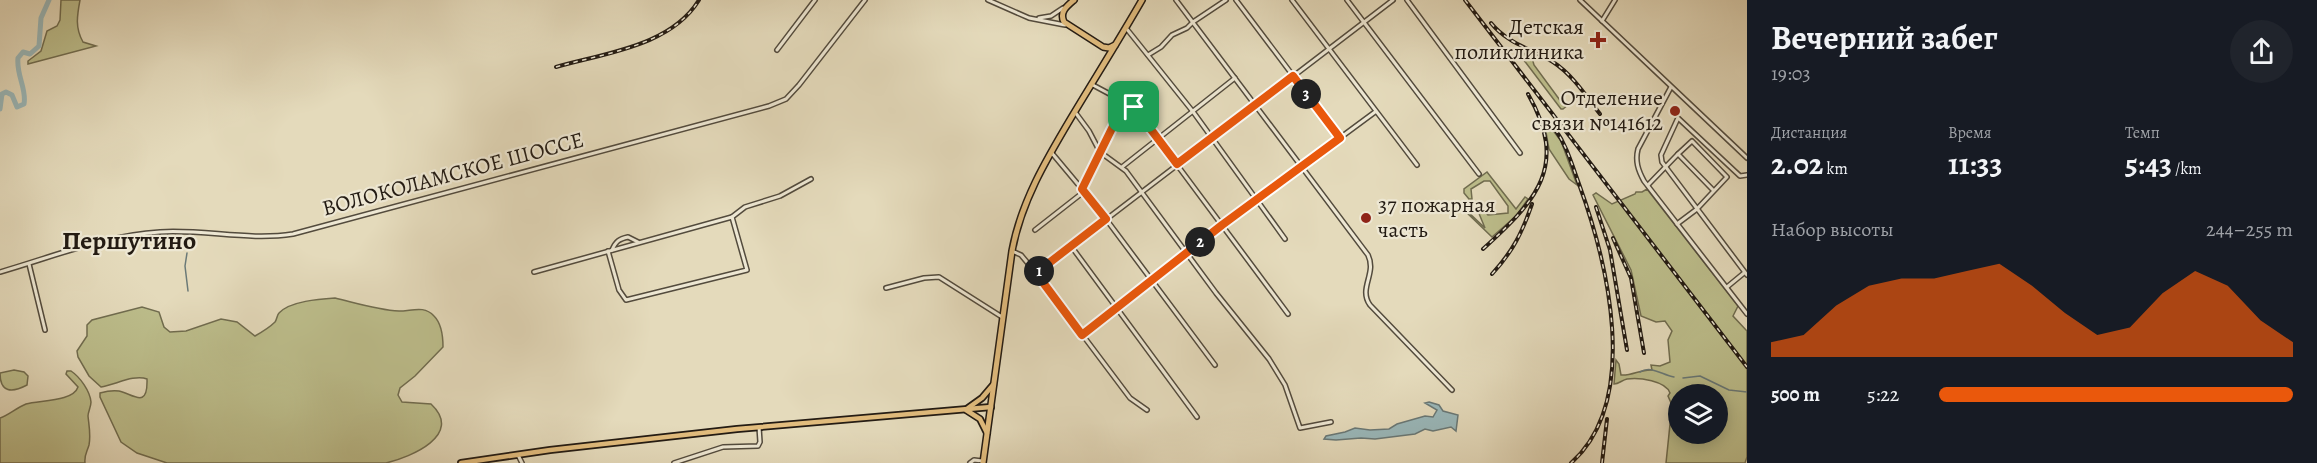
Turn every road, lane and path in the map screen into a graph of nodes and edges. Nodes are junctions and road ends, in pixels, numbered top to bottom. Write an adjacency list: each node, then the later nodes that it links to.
1 (815, 0): 24 (street)
2 (864, 0): 70 (street, ВОЛОКОЛАМСКОЕ ШОССЕ)
3 (988, 0): 16 (street)
4 (1074, 0): 15 (highway)
5 (1142, 0): 21 (highway)
6 (1176, 0): 18 (street)
7 (1226, 0): 18 (street)
8 (1236, 0): 28 (street)
9 (1292, 0): 25 (street)
10 (1347, 0): 19 (street)
11 (1393, 0): 19 (street)
12 (1407, 0): 42 (street)
13 (1580, 0): 17 (street)
14 (1615, 0): 17 (street)
15 (1067, 6): 16 (street); 20 (highway)
16 (1029, 18): 20 (street)
17 (1602, 21): 31 (street)
18 (1193, 22): 26 (street); 29 (street)
19 (1364, 22): 25 (street); 50 (street)
20 (1070, 27): 23 (highway)
21 (1126, 28): 22 (highway); 26 (street)
22 (1117, 45): 23 (highway); 27 (highway)
23 (1103, 47): 27 (highway)
24 (777, 50)
25 (1329, 50): 28 (street); 35 (street)
26 (1148, 55): 34 (street)
27 (1107, 59): 30 (highway)
28 (1293, 76): 33 (street); 38 (street)
29 (1235, 78): 33 (street); 34 (street)
30 (1091, 84): 32 (street); 36 (highway)
31 (1671, 87): 44 (street); 53 (street)
32 (1125, 102): 37 (street); 41 (street)
33 (1256, 105): 39 (street); 47 (street)
34 (1192, 111): 37 (street); 39 (street)
35 (1375, 111): 38 (street); 46 (street)
36 (1075, 112): 40 (highway); 41 (street)
37 (1157, 138): 45 (street); 48 (street)
38 (1340, 138): 47 (street)
39 (1212, 139): 45 (street); 57 (street)
40 (1051, 152): 54 (street); 68 (highway)
41 (1100, 152): 48 (street); 54 (street)
42 (1520, 153)
43 (1678, 154): 49 (street); 55 (street); 55 (street)
44 (1747, 158)
45 (1177, 164): 56 (street); 62 (street)
46 (1417, 165)
47 (1302, 166): 57 (street); 86 (street)
48 (1122, 167): 56 (street)
49 (1665, 167): 51 (street); 53 (street); 58 (street)
50 (1479, 174)
51 (1747, 175)
52 (811, 179): 59 (street)
53 (1648, 186): 61 (street)
54 (1082, 189): 60 (street); 63 (street)
55 (1713, 190): 58 (street)
56 (1142, 193): 60 (street); 69 (street)
57 (1256, 200): 62 (street); 64 (street)
58 (1697, 209): 61 (street); 74 (street)
59 (732, 216): 65 (street); 67 (street)
60 (1106, 219): 66 (street); 75 (street)
61 (1677, 224): 76 (street)
62 (1222, 225): 69 (street); 79 (street)
63 (1035, 230)
64 (1285, 239)
65 (640, 242): 67 (street); 67 (street)
66 (1071, 246): 73 (street); 78 (street)
67 (610, 250): 72 (street)
68 (1012, 251): 73 (street); 81 (highway)
69 (1187, 253): 75 (street); 91 (street)
70 (29, 264): 71 (street, ВОЛОКОЛАМСКОЕ ШОССЕ); 82 (street)
71 (0, 272)
72 (534, 272)
73 (1036, 273): 83 (street)
74 (1746, 274): 76 (street)
75 (1151, 279): 78 (street); 84 (street)
76 (1726, 287): 80 (street)
77 (886, 288): 81 (street)
78 (1116, 307): 83 (street); 90 (street)
79 (1288, 314)
80 (1747, 314)
81 (1003, 318): 85 (highway)
82 (45, 330)
83 (1082, 335): 89 (street)
84 (1215, 365)
85 (994, 382): 87 (highway); 88 (main road)
86 (1452, 390)
87 (991, 407): 88 (main road); 93 (highway)
88 (966, 410): 92 (main road); 93 (main road)
89 (1147, 410)
90 (1197, 417)
91 (1332, 422)
92 (759, 427): 94 (main road); 98 (street)
93 (987, 433): 95 (highway)
94 (518, 455): 96 (main road); 97 (street)
95 (983, 462): 99 (street)
96 (461, 463)
97 (522, 463)
98 (674, 463)
99 (970, 463)

